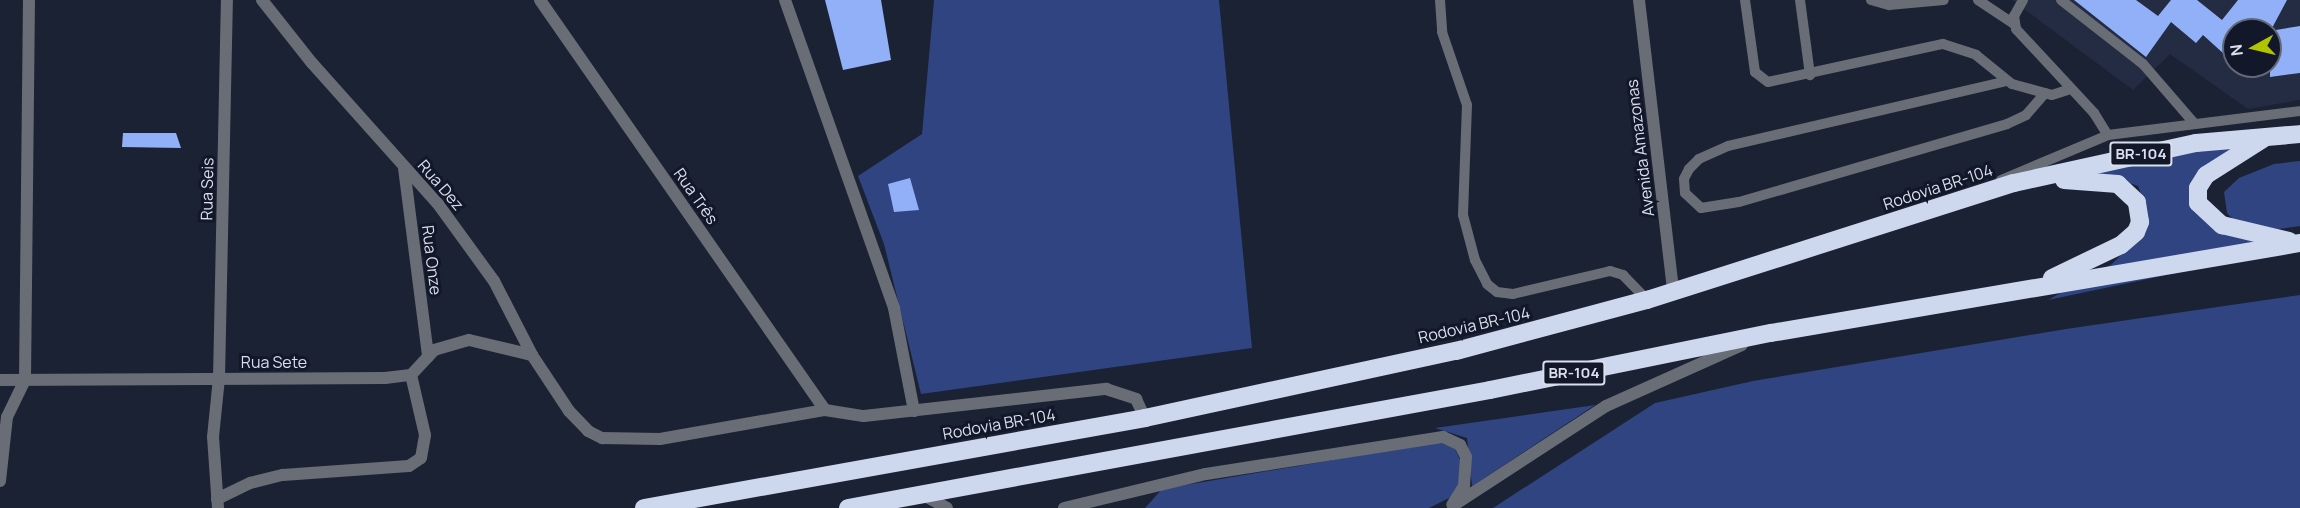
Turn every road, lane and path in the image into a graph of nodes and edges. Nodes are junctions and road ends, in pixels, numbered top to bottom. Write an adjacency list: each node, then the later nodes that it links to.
1 (29, 0): 38 (street)
2 (227, 0): 36 (street, Rua Seis)
3 (262, 0): 25 (street, Rua Dez)
4 (540, 0): 39 (street, Rua Três)
5 (785, 0): 40 (street)
6 (1440, 0): 31 (lane)
7 (1640, 0): 30 (street, Avenida Amazonas)
8 (1745, 0): 16 (lane)
9 (1800, 0): 16 (lane)
10 (1871, 0): 11 (lane)
11 (1944, 0)
12 (1978, 0): 15 (lane)
13 (2023, 0): 15 (lane)
14 (2061, 0): 21 (lane)
15 (2014, 24): 18 (lane)
16 (1810, 75): 17 (lane)
17 (2007, 81): 19 (lane); 19 (lane)
18 (2070, 89): 19 (lane); 23 (lane)
19 (2044, 93)
20 (2300, 111): 21 (lane)
21 (2193, 122): 23 (lane)
22 (2300, 134): 24 (highway, Rodovia BR-104 / BR-104)
23 (2109, 135): 27 (lane)
24 (2270, 135): 26 (highway, Rodovia BR-104 / BR-104); 28 (highway)
25 (404, 168): 33 (street, Rua Dez); 34 (street, Rua Onze)
26 (2014, 183): 27 (highway, Rodovia BR-104 / BR-104); 29 (highway)
27 (1977, 194): 30 (highway, Rodovia BR-104 / BR-104)
28 (2300, 243): 29 (highway, BR-104)
29 (2028, 288): 32 (highway, BR-104)
30 (1673, 291): 31 (highway, Rodovia BR-104 / BR-104)
31 (1647, 300): 41 (highway, Rodovia BR-104 / BR-104)
32 (1771, 333): 43 (highway, BR-104); 45 (street)
33 (532, 355): 34 (street); 39 (street, Rua Dez)
34 (428, 356): 35 (street)
35 (411, 375): 36 (street, Rua Sete); 44 (street)
36 (219, 378): 38 (street, Rua Sete); 44 (street, Rua Seis)
37 (0, 380): 38 (street, Rua Sete)
38 (25, 380): 42 (street)
39 (825, 410): 40 (street, Rua Dez)
40 (914, 411): 41 (street, Rua Dez)
41 (1145, 418): 46 (highway, Rodovia BR-104 / BR-104)
42 (0, 481)
43 (921, 494): 47 (highway, BR-104); 48 (street)
44 (217, 503)
45 (1450, 507): 49 (street)
46 (644, 508)
47 (848, 508)
48 (947, 508)
49 (1065, 508)

